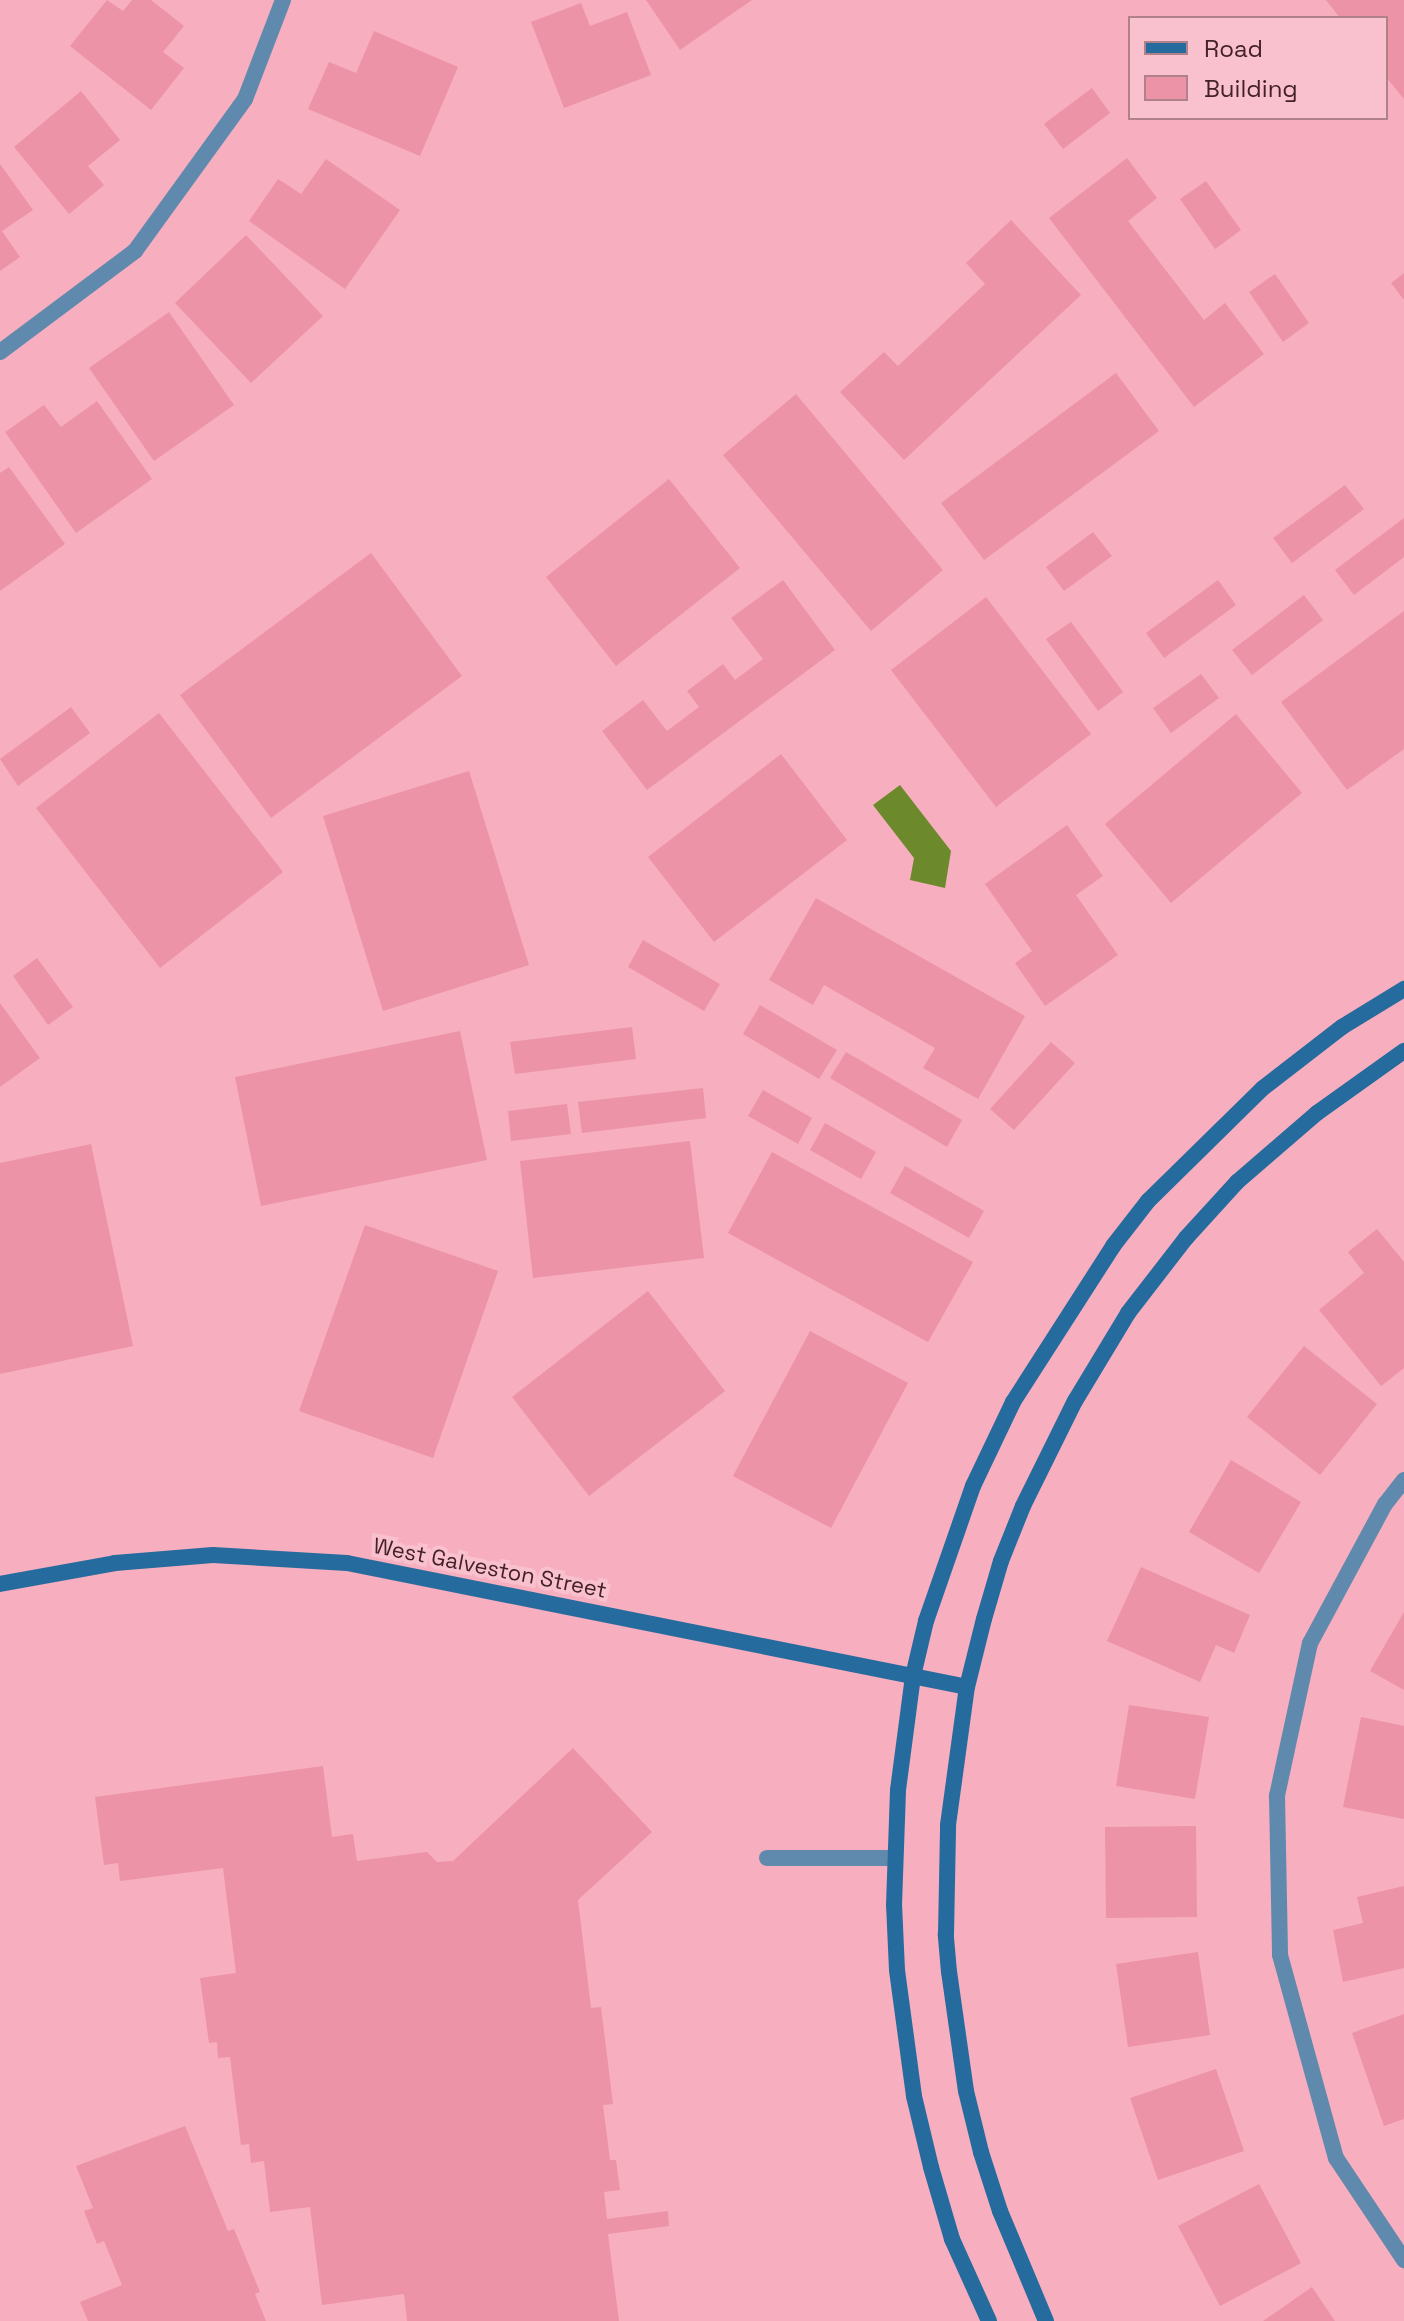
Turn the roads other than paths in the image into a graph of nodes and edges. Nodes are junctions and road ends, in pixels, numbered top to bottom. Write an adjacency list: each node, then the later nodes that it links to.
1 (283, 0): 2 (street)
2 (0, 352)
3 (1404, 989): 7 (street)
4 (1404, 1051): 8 (street)
5 (1404, 1480): 11 (street)
6 (0, 1584): 7 (street, West Galveston Street)
7 (913, 1676): 8 (street, West Galveston Street); 10 (street)
8 (967, 1687): 13 (street)
9 (767, 1858): 10 (street)
10 (894, 1858): 12 (street)
11 (1404, 2260)
12 (989, 2321)
13 (1046, 2321)

